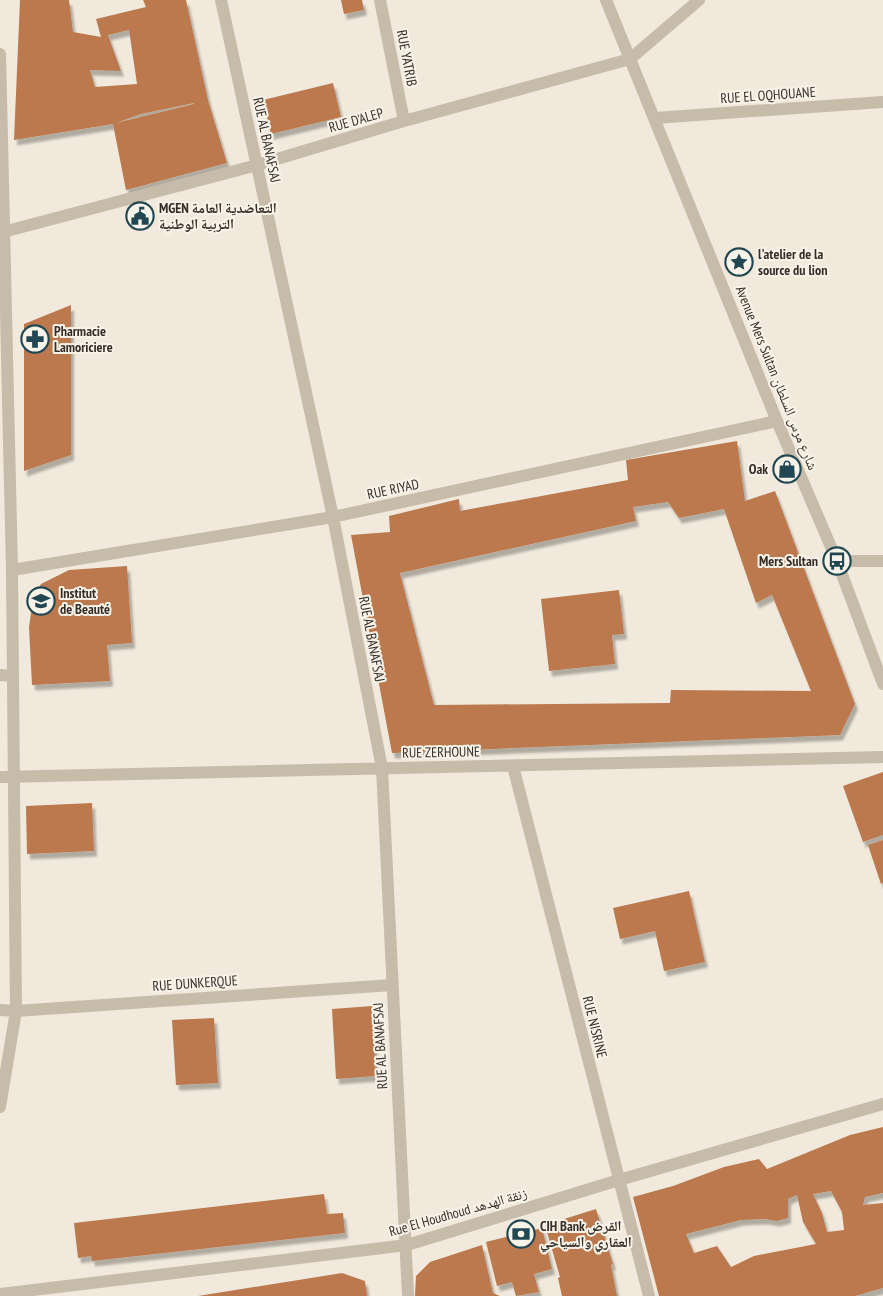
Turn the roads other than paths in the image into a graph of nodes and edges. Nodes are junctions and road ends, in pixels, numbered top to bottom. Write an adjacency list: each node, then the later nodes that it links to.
1 (221, 0): 10 (street, RUE AL BANAFSAJ)
2 (380, 0): 9 (street, RUE YATRIB)
3 (606, 0): 6 (street, Avenue Mers Sultan شارع مرس السلطان)
4 (700, 0): 6 (street, RUE D'ALEP)
5 (0, 54): 11 (street)
6 (630, 59): 8 (street, Avenue Mers Sultan شارع مرس السلطان); 9 (street, RUE D'ALEP)
7 (883, 102): 8 (street, RUE EL OQHOUANE)
8 (655, 118): 13 (street, Avenue Mers Sultan شارع مرس السلطان)
9 (404, 121): 10 (street, RUE D'ALEP)
10 (257, 164): 11 (street, RUE D'ALEP); 14 (street, RUE AL BANAFSAJ)
11 (3, 232): 12 (street)
12 (4, 418): 17 (street)
13 (777, 421): 14 (street, RUE RIYAD); 16 (street, Avenue Mers Sultan شارع مرس السلطان)
14 (333, 517): 17 (street, RUE RIYAD); 22 (street, RUE AL BANAFSAJ)
15 (883, 560): 16 (street)
16 (837, 561): 19 (street, Avenue Mers Sultan شارع مرس السلطان)
17 (12, 570): 18 (street)
18 (6, 676): 24 (street)
19 (883, 684)
20 (883, 757): 21 (street, RUE ZERHOUNE)
21 (513, 766): 22 (street, RUE ZERHOUNE); 30 (street, RUE NISRINE)
22 (382, 768): 24 (street, RUE ZERHOUNE); 25 (street, RUE AL BANAFSAJ)
23 (0, 777): 24 (street, RUE ZERHOUNE)
24 (14, 778): 27 (street)
25 (392, 985): 27 (street, RUE DUNKERQUE); 31 (street, RUE AL BANAFSAJ)
26 (0, 1010): 27 (street, RUE DUNKERQUE)
27 (16, 1011): 29 (street)
28 (883, 1104): 30 (street, Rue El Houdhoud زنقة الهدهد)
29 (0, 1107)
30 (619, 1180): 31 (street, Rue El Houdhoud زنقة الهدهد); 34 (street, RUE NISRINE)
31 (407, 1245): 32 (street, Rue El Houdhoud زنقة الهدهد); 33 (street, RUE AL BANAFSAJ)
32 (0, 1294)
33 (408, 1296)
34 (649, 1296)

